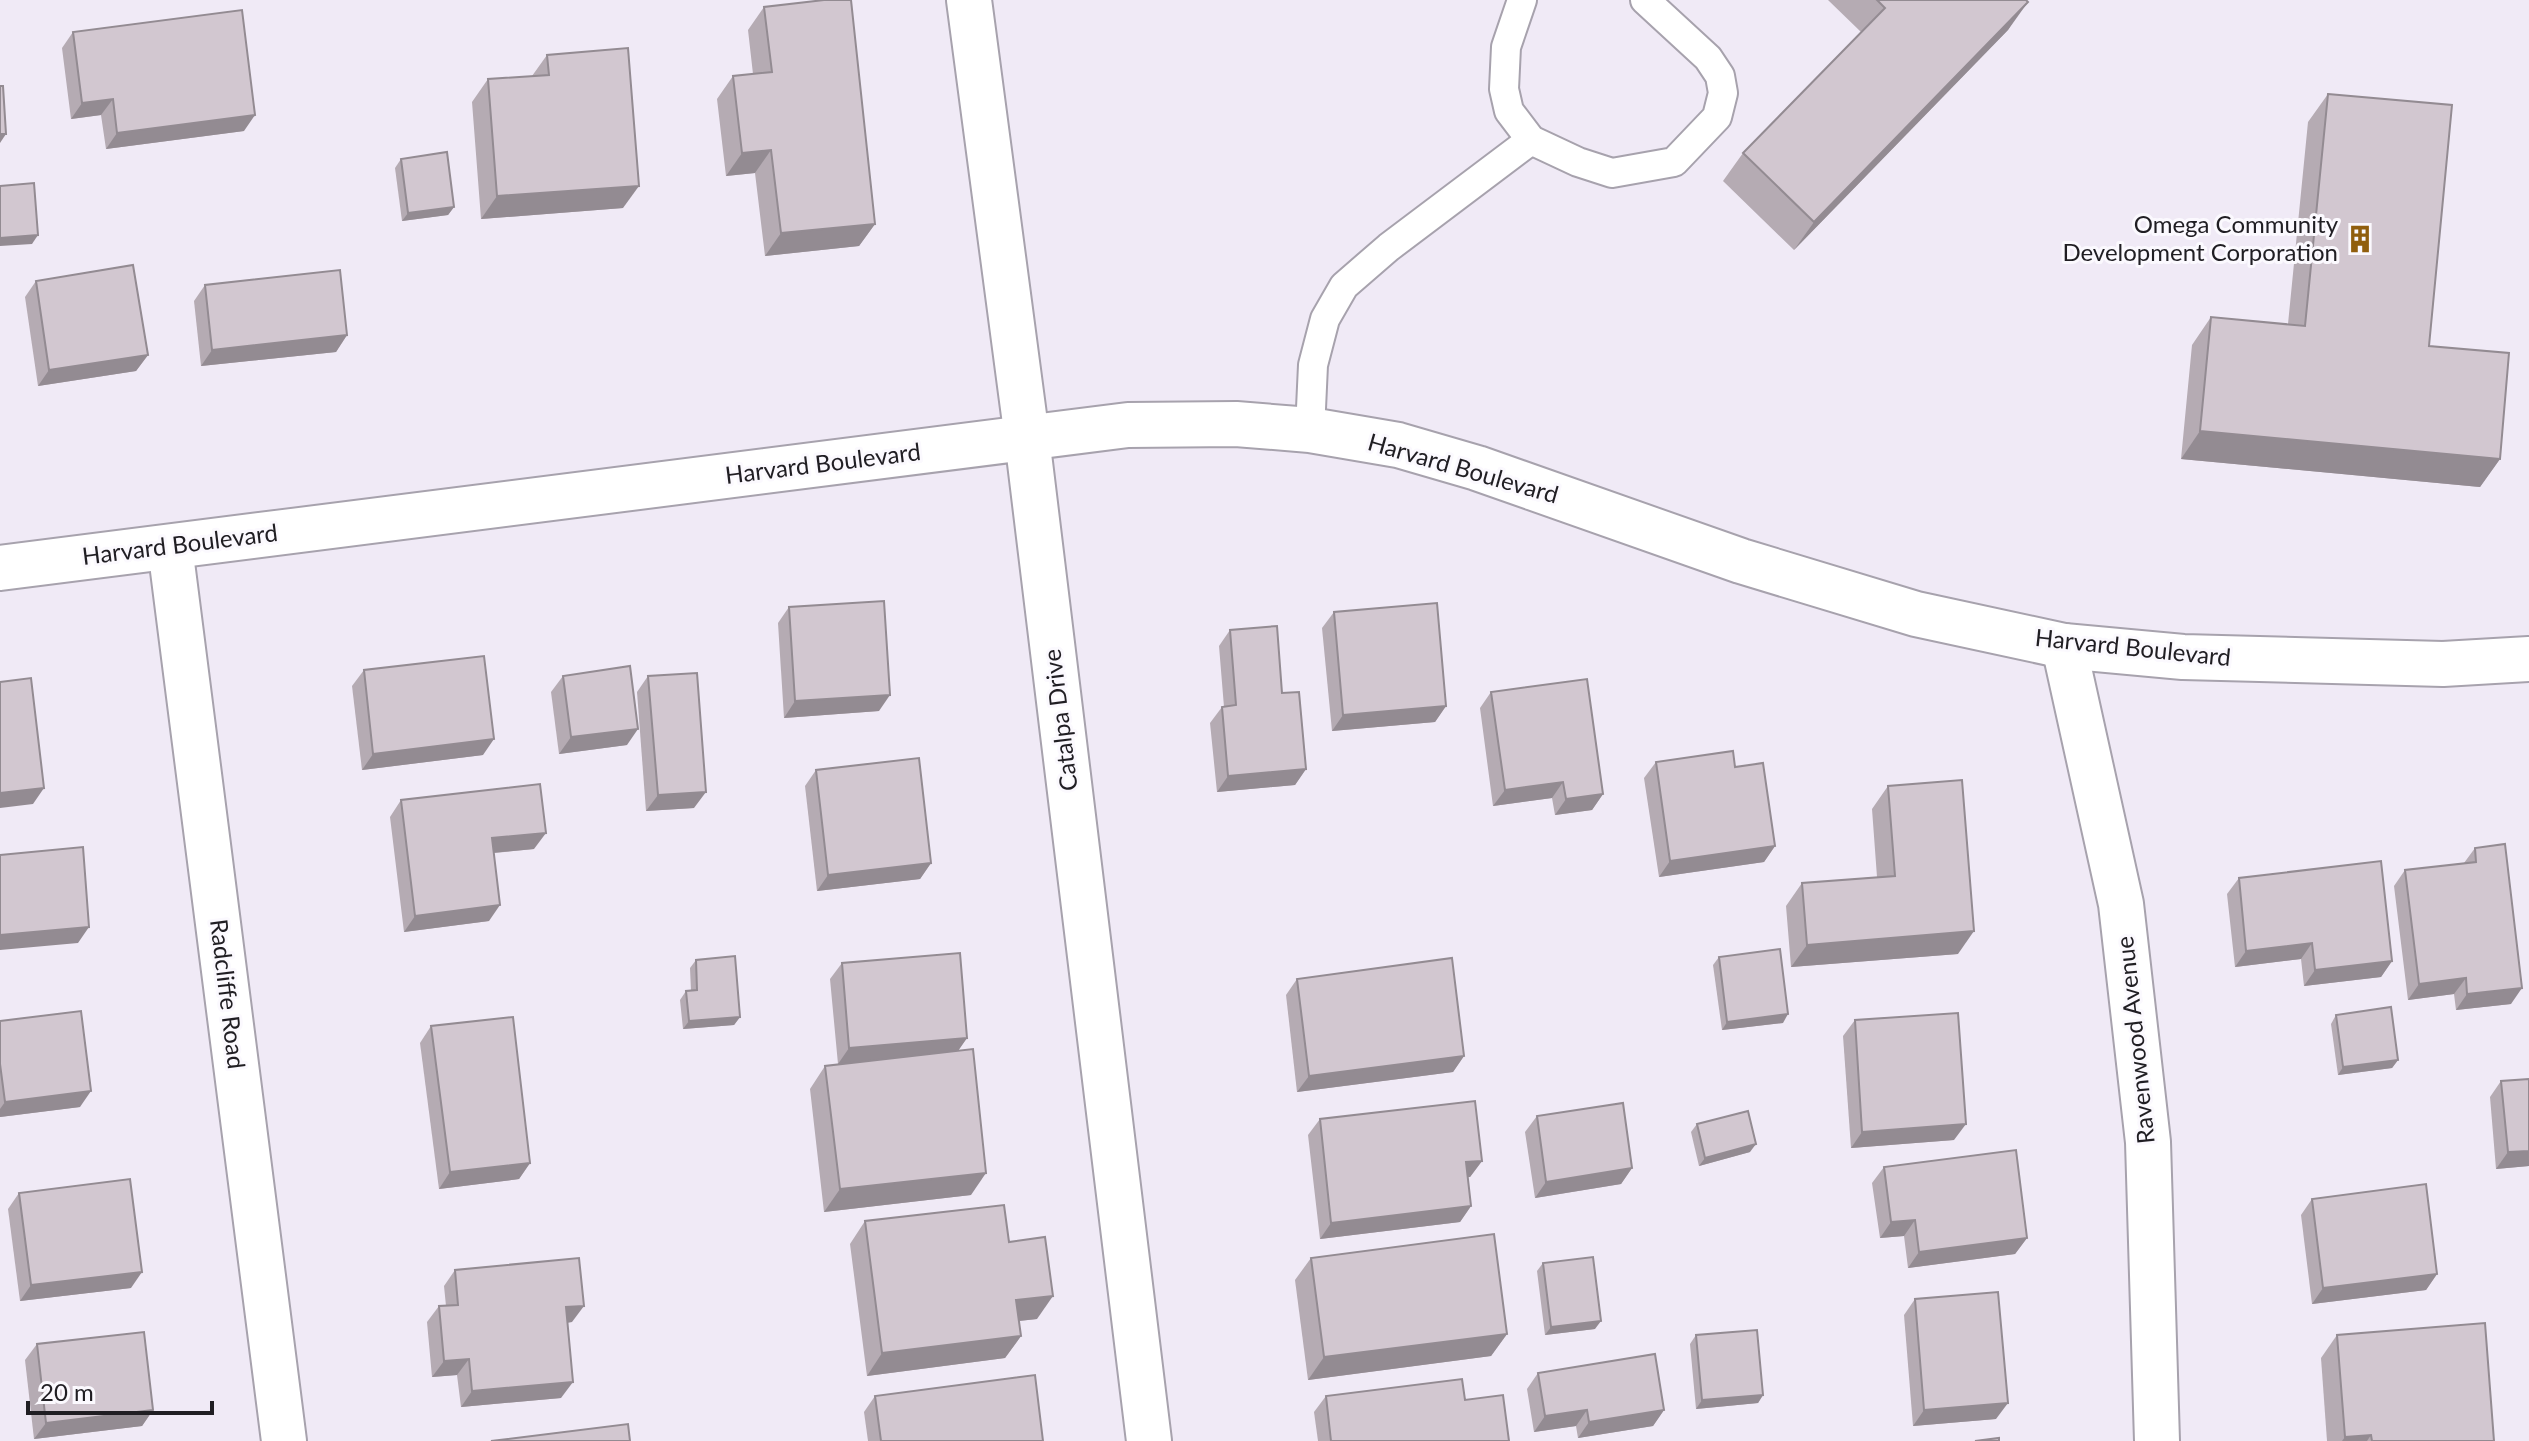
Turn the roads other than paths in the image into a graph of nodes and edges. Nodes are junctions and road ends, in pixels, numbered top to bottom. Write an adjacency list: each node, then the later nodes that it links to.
1 (969, 0): 6 (street, Catalpa Drive)
2 (1522, 0): 4 (lane)
3 (1645, 0): 4 (lane)
4 (1531, 140): 5 (lane)
5 (1310, 430): 6 (street, Harvard Boulevard); 9 (street, Harvard Boulevard)
6 (1027, 438): 7 (street, Harvard Boulevard); 12 (street, Catalpa Drive)
7 (170, 547): 8 (street, Harvard Boulevard); 11 (street, Radcliffe Road)
8 (0, 568)
9 (2064, 646): 10 (street, Harvard Boulevard); 13 (street, Ravenwood Avenue)
10 (2529, 659)
11 (284, 1441)
12 (1149, 1441)
13 (2157, 1441)

